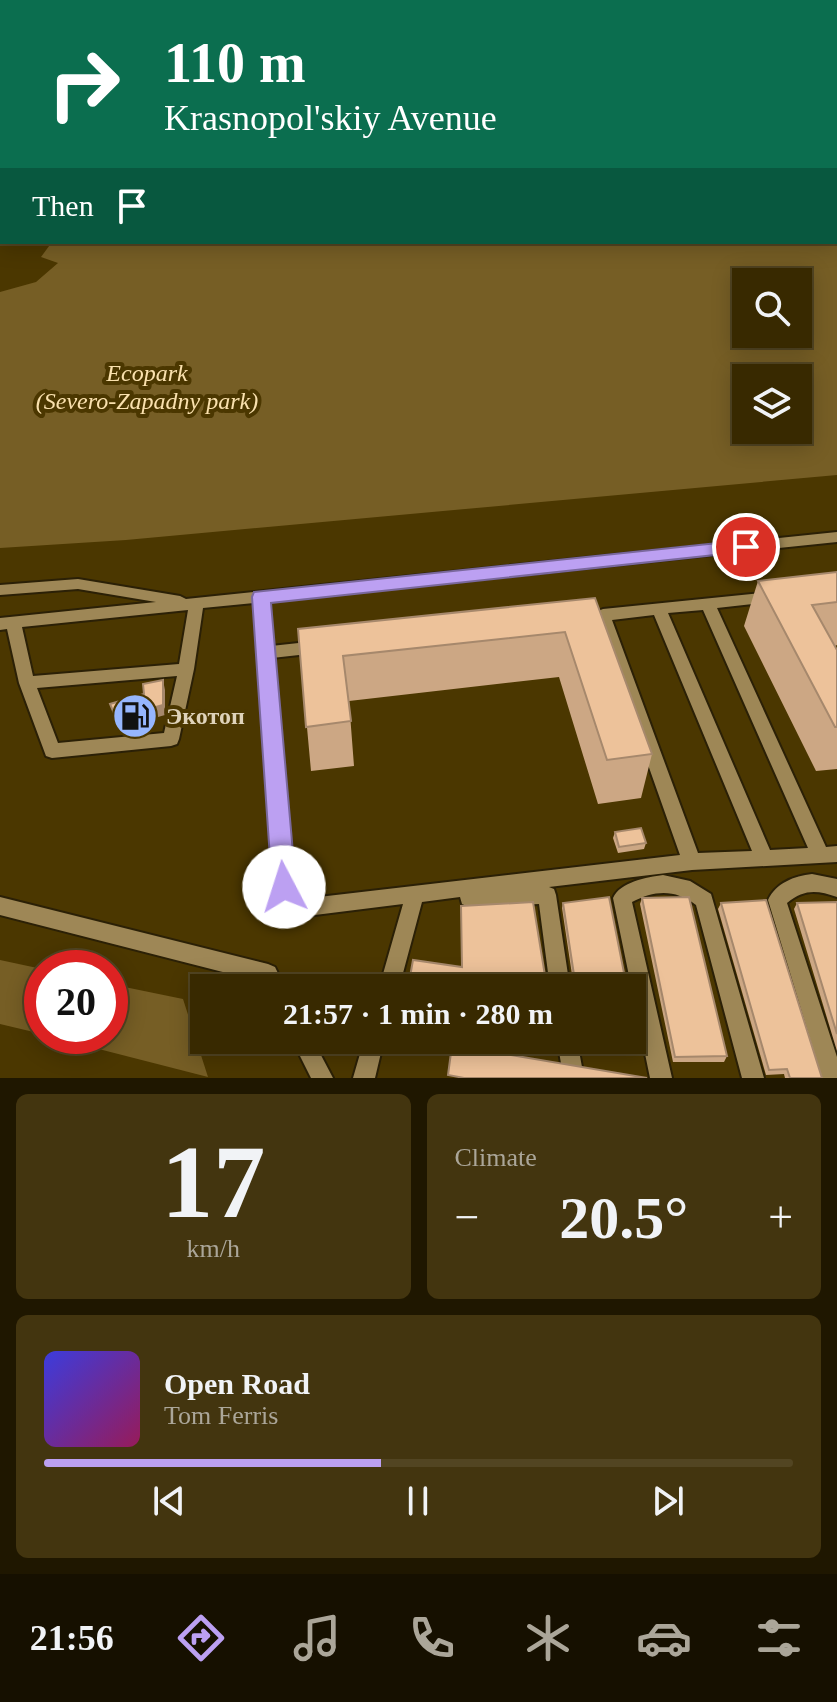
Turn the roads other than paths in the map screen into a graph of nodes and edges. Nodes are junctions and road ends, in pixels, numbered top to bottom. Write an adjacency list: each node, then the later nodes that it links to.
1 (837, 537): 4 (street)
2 (0, 590): 5 (street)
3 (794, 595): 6 (street)
4 (261, 597): 5 (street); 10 (street)
5 (196, 604): 8 (street); 11 (street)
6 (708, 604): 7 (street); 13 (street)
7 (659, 609): 14 (street); 15 (street)
8 (6, 623): 12 (street)
9 (341, 644): 10 (street)
10 (264, 653): 17 (street)
11 (186, 669): 12 (street); 12 (street)
12 (27, 683)
13 (829, 855): 14 (street)
14 (764, 858): 15 (street)
15 (692, 862): 17 (street)
16 (837, 888): 33 (street)
17 (415, 894): 21 (street)
18 (469, 898): 22 (street)
19 (0, 906): 20 (street)
20 (268, 974)
21 (393, 974)
22 (558, 974)
23 (309, 1054): 29 (street)
24 (370, 1054): 30 (street)
25 (492, 1054): 27 (street)
26 (569, 1054): 27 (street)
27 (571, 1067): 28 (street)
28 (597, 1071)
29 (322, 1078)
30 (364, 1078)
31 (661, 1078): 32 (street)
32 (753, 1078)
33 (833, 1078)

